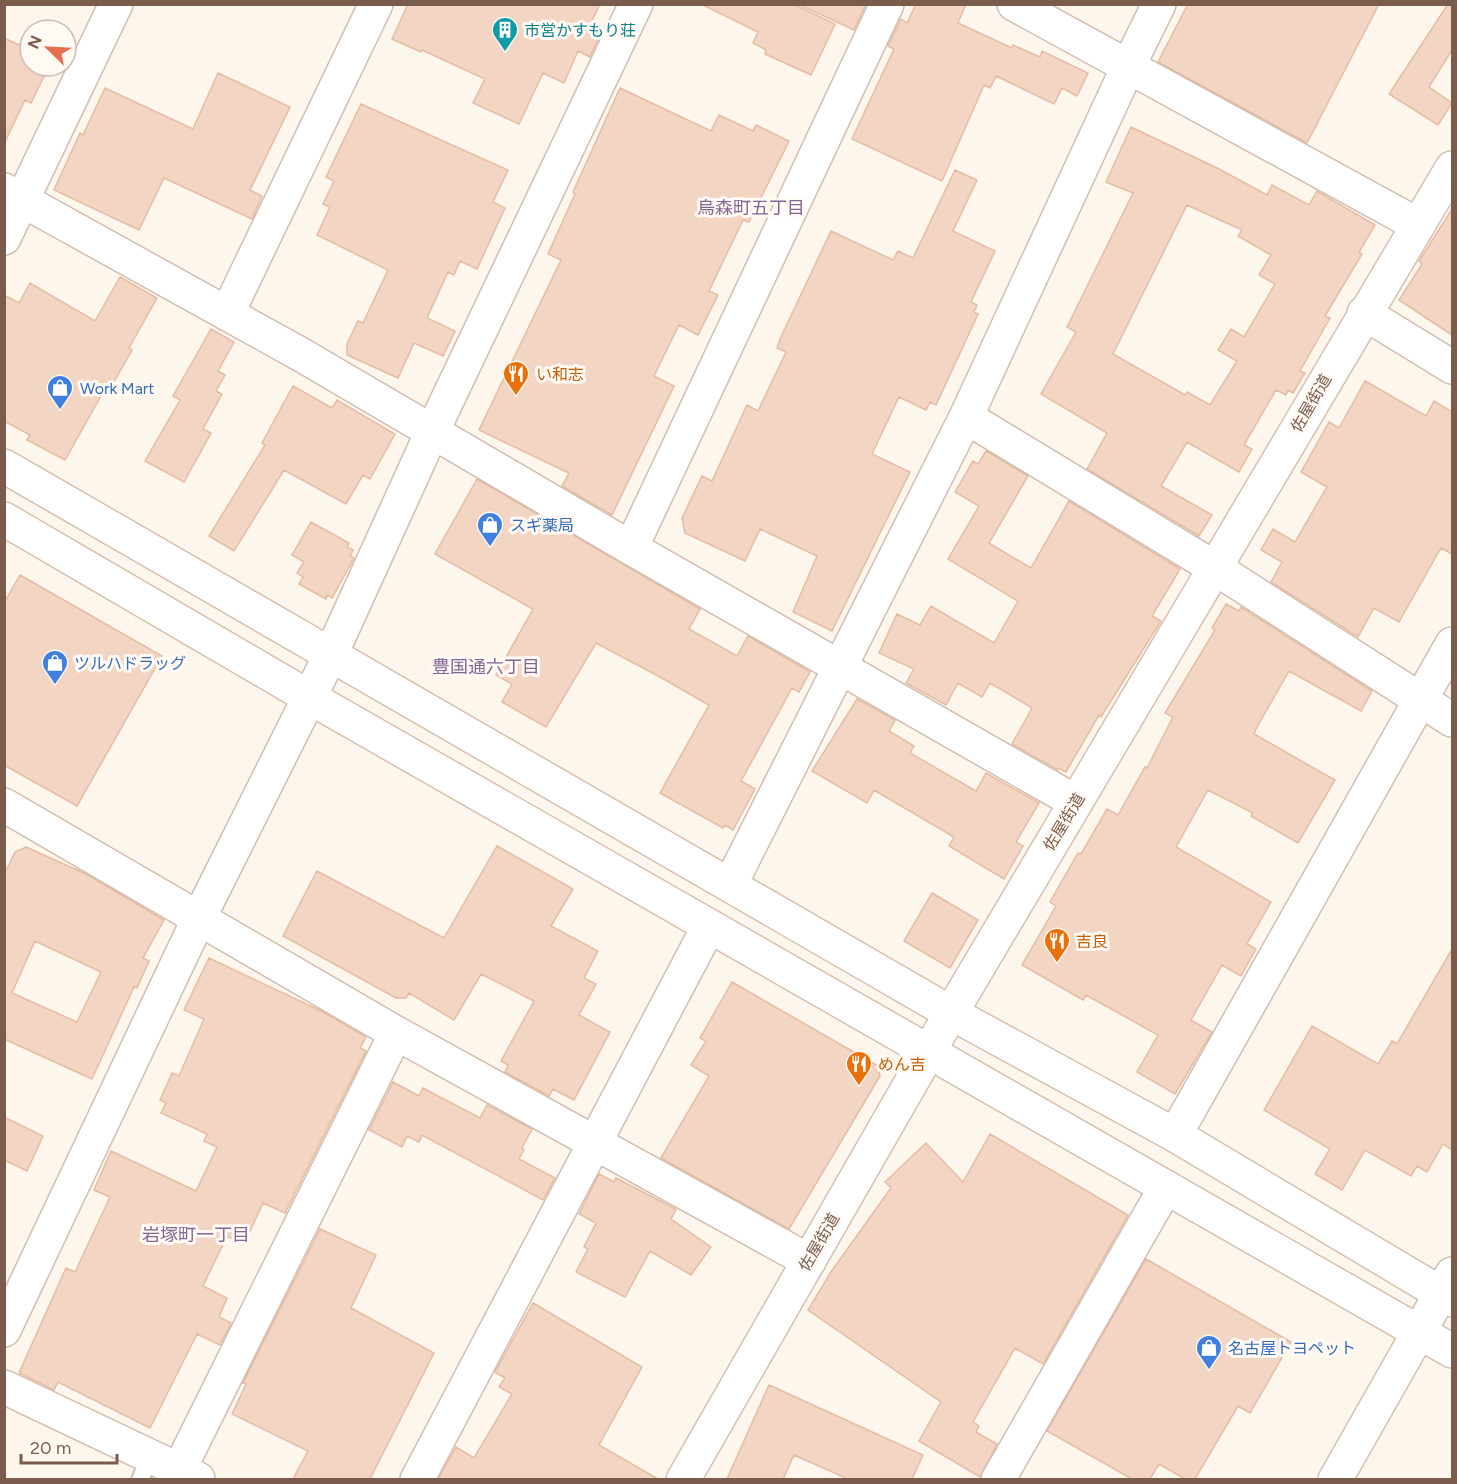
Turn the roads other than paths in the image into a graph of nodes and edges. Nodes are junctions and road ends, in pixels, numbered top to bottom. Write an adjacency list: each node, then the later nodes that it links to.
1 (117, 4): 9 (street)
2 (376, 4): 13 (street)
3 (636, 4): 16 (street)
4 (887, 4): 19 (street)
5 (1014, 4): 7 (street)
6 (1160, 4): 7 (street)
7 (1128, 67): 10 (street); 15 (street)
8 (1452, 168): 10 (street, 佐屋街道)
9 (13, 195): 11 (street); 13 (street)
10 (1418, 225): 12 (street, 佐屋街道)
11 (4, 238)
12 (1364, 313): 14 (street); 20 (street, 佐屋街道)
13 (227, 314): 16 (street)
14 (1452, 367)
15 (966, 417): 20 (street); 23 (street)
16 (432, 432): 19 (street); 22 (street)
17 (4, 466): 22 (street)
18 (4, 519): 24 (street)
19 (631, 548): 23 (street)
20 (1215, 568): 25 (street); 27 (street, 佐屋街道)
21 (1452, 644): 25 (street)
22 (331, 654): 24 (street); 29 (street)
23 (842, 667): 27 (street); 29 (street)
24 (309, 697): 30 (street); 31 (street)
25 (1420, 700): 26 (street); 35 (street)
26 (1452, 720)
27 (1076, 802): 32 (street, 佐屋街道)
28 (4, 805): 30 (street)
29 (730, 885): 32 (street)
30 (199, 918): 33 (street); 40 (street)
31 (709, 926): 34 (street); 36 (street)
32 (951, 1013): 34 (street, 佐屋街道); 35 (street)
33 (396, 1032): 36 (street); 45 (street)
34 (929, 1051): 37 (street); 38 (street, 佐屋街道)
35 (1175, 1135): 39 (street)
36 (594, 1140): 38 (street); 46 (street)
37 (1166, 1187): 41 (street); 48 (street)
38 (809, 1261): 47 (street, 佐屋街道)
39 (1449, 1289): 41 (street)
40 (4, 1330)
41 (1419, 1332): 42 (street); 49 (street)
42 (1452, 1351)
43 (4, 1387): 44 (street)
44 (145, 1468): 45 (street)
45 (189, 1475)
46 (417, 1479)
47 (683, 1479)
48 (998, 1479)
49 (1335, 1479)

